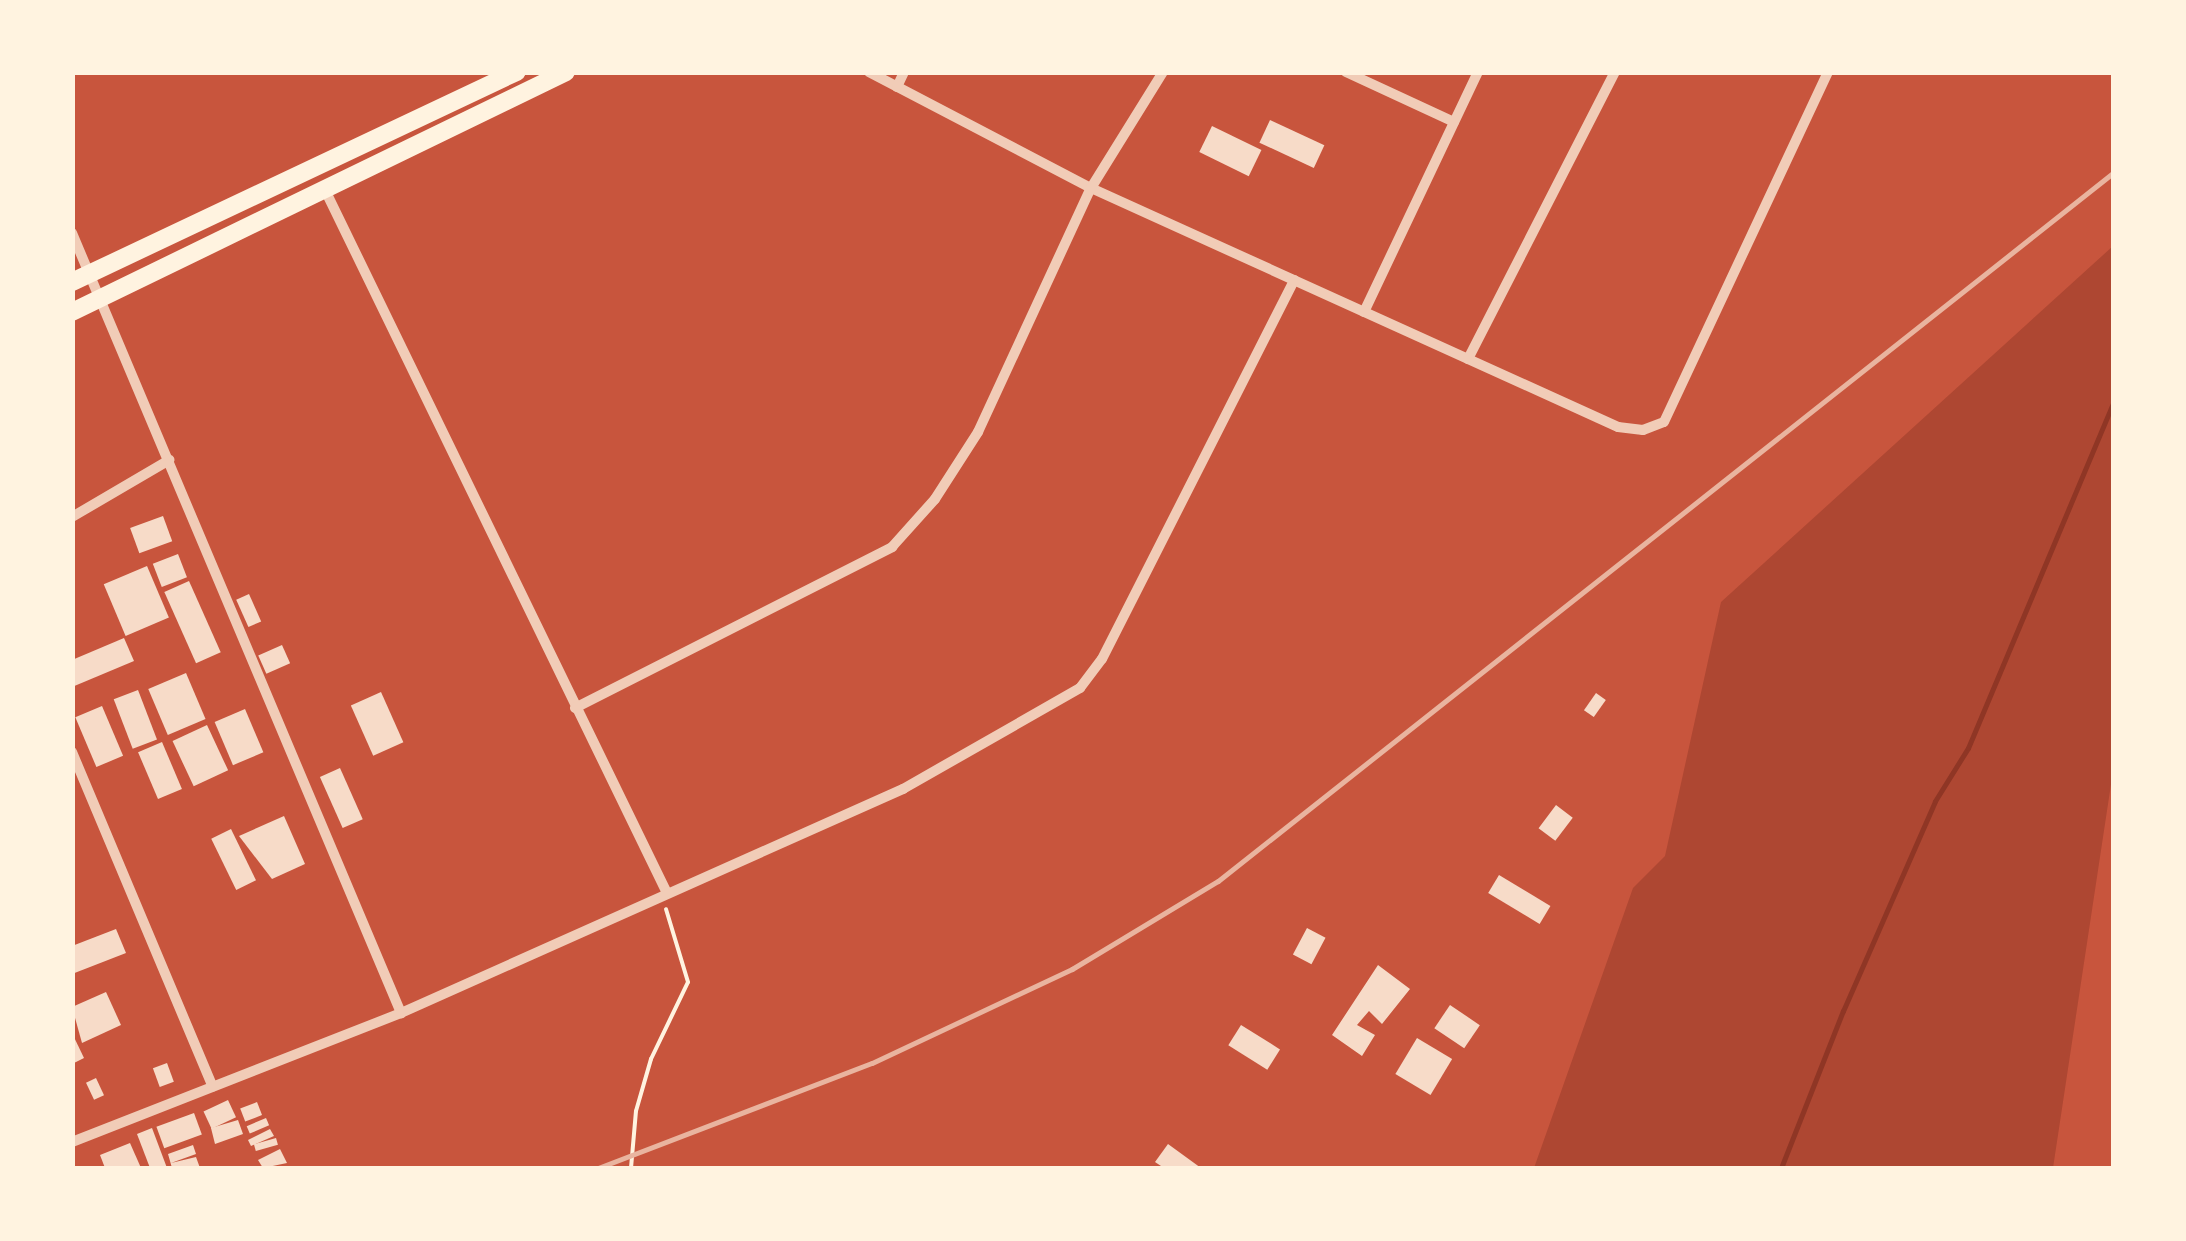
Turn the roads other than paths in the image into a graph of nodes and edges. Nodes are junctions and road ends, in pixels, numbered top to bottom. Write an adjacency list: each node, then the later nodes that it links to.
1 (517, 72): 15 (main road)
2 (566, 72): 13 (main road)
3 (869, 72): 10 (street)
4 (904, 72): 10 (street)
5 (1162, 72): 12 (street)
6 (1346, 72): 11 (street)
7 (1478, 72): 11 (street)
8 (1615, 72): 20 (street)
9 (1828, 72): 20 (street)
10 (897, 87): 12 (street)
11 (1454, 122): 19 (street)
12 (1091, 188): 16 (street); 23 (street)
13 (326, 192): 17 (main road); 23 (street)
14 (72, 234): 15 (street)
15 (81, 278): 17 (street)
16 (1294, 280): 19 (street); 25 (street)
17 (101, 298): 18 (main road); 21 (street)
18 (72, 312)
19 (1364, 312): 20 (street)
20 (1468, 359)
21 (169, 460): 22 (street); 26 (street)
22 (72, 517)
23 (575, 708): 25 (street)
24 (72, 752): 27 (street)
25 (666, 891): 26 (street)
26 (401, 1013): 27 (street)
27 (212, 1087): 28 (street)
28 (72, 1142)

